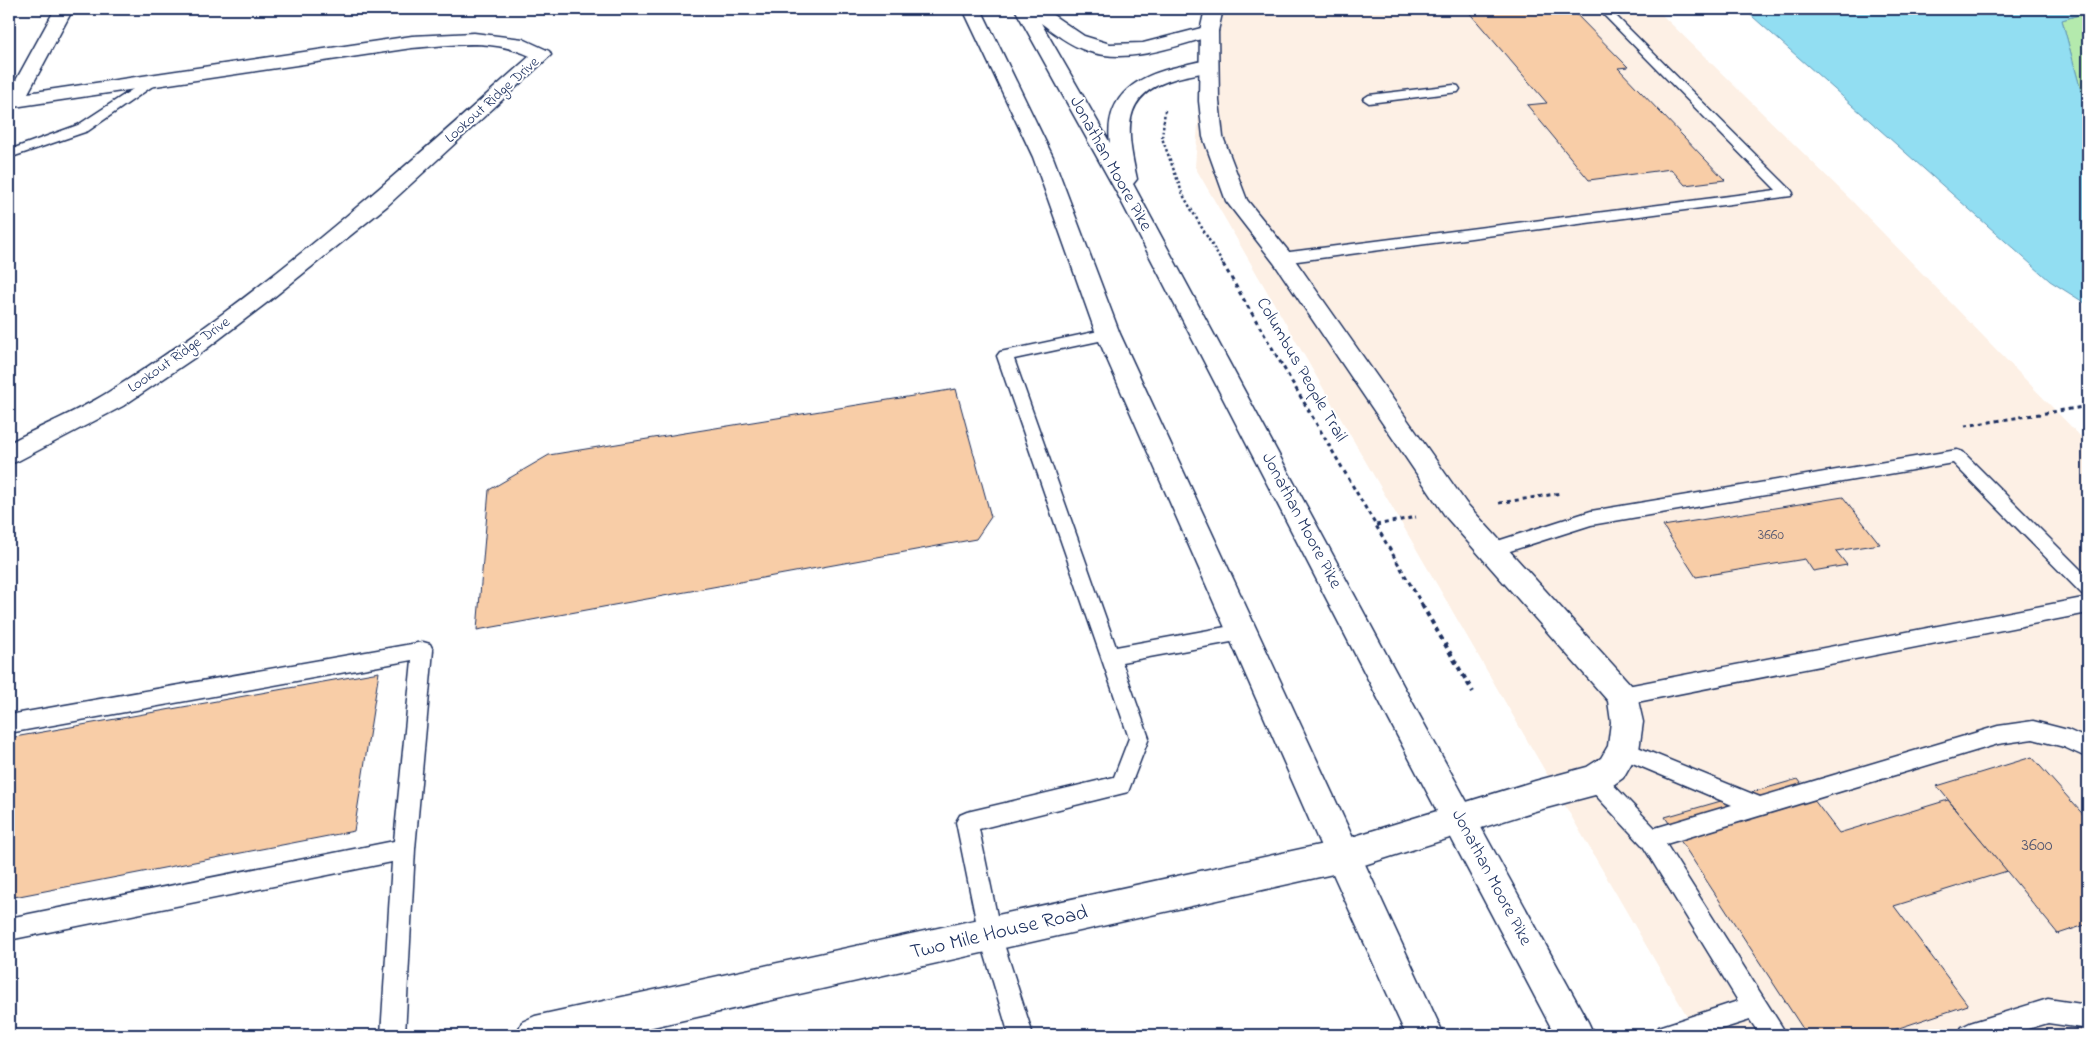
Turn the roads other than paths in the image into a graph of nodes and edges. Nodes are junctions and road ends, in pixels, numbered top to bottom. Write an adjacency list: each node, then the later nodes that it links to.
1 (64, 9): 9 (main road, Lookout Ridge Drive)
2 (972, 9): 15 (main road)
3 (1024, 9): 13 (main road, Jonathan Moore Pike)
4 (1033, 9): 7 (main road)
5 (1214, 9): 7 (main road)
6 (1603, 9): 14 (lane)
7 (1210, 31): 8 (main road)
8 (1209, 66): 13 (main road); 14 (main road)
9 (153, 80): 12 (lane); 16 (main road, Lookout Ridge Drive)
10 (1454, 89): 11 (lane)
11 (1369, 99)
12 (9, 154)
13 (1129, 195): 28 (main road, Jonathan Moore Pike)
14 (1282, 258): 17 (main road)
15 (1108, 334): 20 (main road); 21 (lane)
16 (9, 454)
17 (1491, 550): 18 (lane); 22 (main road)
18 (2088, 589)
19 (2088, 604): 22 (lane)
20 (1242, 632): 21 (lane); 31 (main road)
21 (1110, 656): 33 (lane)
22 (1622, 696): 25 (main road)
23 (9, 724): 30 (lane)
24 (2088, 749): 27 (lane)
25 (1623, 750): 26 (main road); 27 (lane)
26 (1595, 780): 28 (main road, Two Mile House Road); 29 (lane)
27 (1759, 806): 29 (lane)
28 (1460, 819): 31 (main road, Two Mile House Road); 40 (main road, Jonathan Moore Pike)
29 (1651, 839): 34 (lane)
30 (404, 849): 32 (lane); 36 (lane)
31 (1342, 856): 33 (main road, Two Mile House Road); 39 (main road)
32 (9, 929)
33 (990, 935): 37 (main road, Two Mile House Road); 38 (lane)
34 (1755, 1007): 41 (lane); 42 (lane)
35 (2088, 1017): 43 (lane)
36 (393, 1035)
37 (543, 1035)
38 (1021, 1035)
39 (1425, 1035)
40 (1575, 1035)
41 (1667, 1035)
42 (1774, 1035)
43 (1970, 1035)

